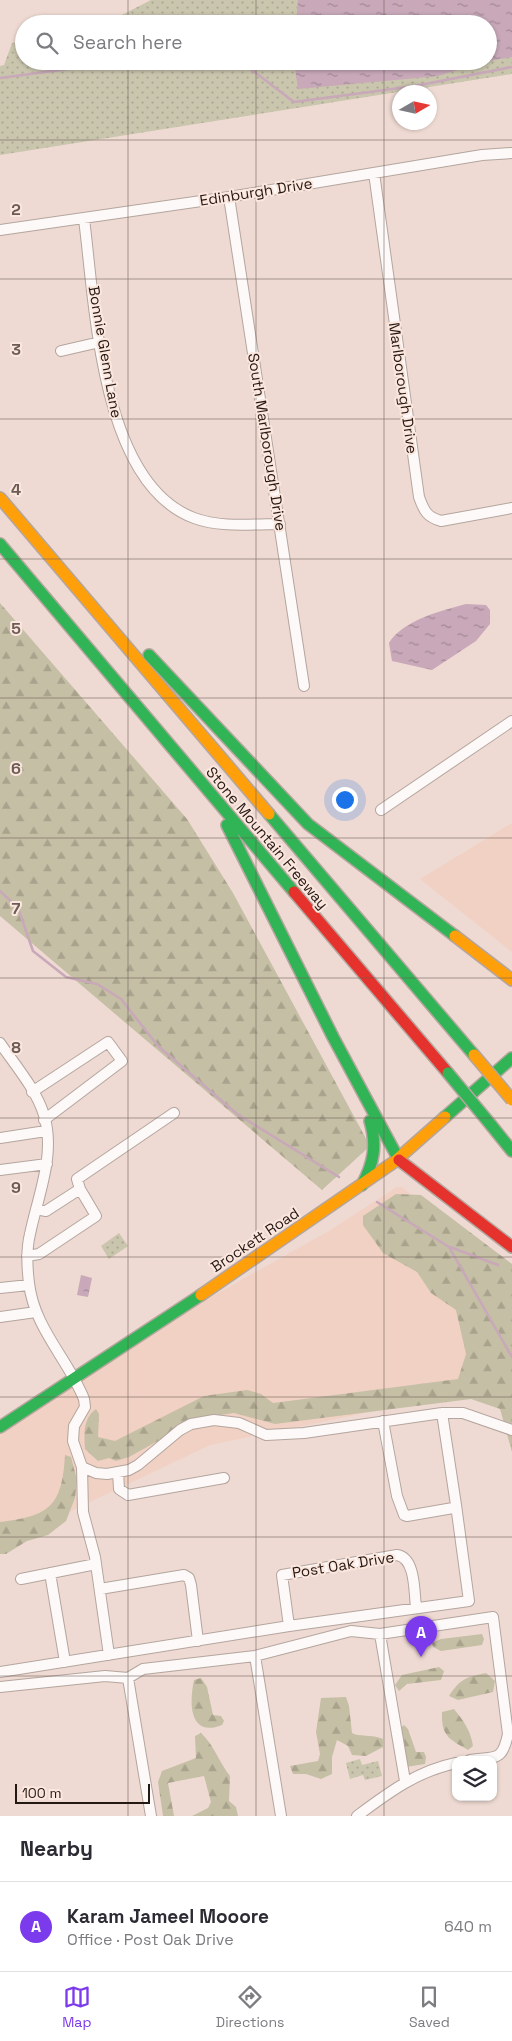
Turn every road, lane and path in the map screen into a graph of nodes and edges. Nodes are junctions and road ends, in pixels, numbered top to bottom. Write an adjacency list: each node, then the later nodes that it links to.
1 (512, 153): 2 (street, Edinburgh Drive)
2 (374, 173): 3 (street, Edinburgh Drive); 9 (street, Marlborough Drive)
3 (229, 197): 4 (street, Edinburgh Drive); 10 (street, South Marlborough Drive)
4 (84, 219): 5 (street, Edinburgh Drive); 6 (street, Bonnie Glenn Lane)
5 (0, 230)
6 (100, 342): 7 (street); 10 (street, Bonnie Glenn Lane)
7 (61, 351)
8 (0, 497): 16 (main road); 21 (main road, Stone Mountain Freeway, bridge)
9 (512, 508)
10 (280, 524): 12 (street, South Marlborough Drive)
11 (0, 544): 14 (main road, Stone Mountain Freeway)
12 (304, 686)
13 (512, 721): 15 (street)
14 (212, 796): 19 (main road); 26 (main road, Stone Mountain Freeway, bridge)
15 (380, 810)
16 (512, 980)
17 (0, 1044): 20 (street)
18 (512, 1058): 27 (main road, Brockett Road)
19 (357, 1083): 27 (main road); 30 (main road)
20 (32, 1092): 23 (street); 23 (street)
21 (512, 1100)
22 (174, 1113): 31 (street)
23 (44, 1120): 24 (street)
24 (46, 1131): 25 (street); 28 (street)
25 (0, 1138)
26 (512, 1151)
27 (398, 1159): 30 (main road, Brockett Road); 33 (main road)
28 (47, 1164): 29 (street); 32 (street)
29 (0, 1170)
30 (362, 1185): 39 (main road, Brockett Road)
31 (80, 1189): 32 (street); 34 (street)
32 (36, 1209): 34 (street)
33 (512, 1248)
34 (27, 1256): 35 (street)
35 (29, 1285): 36 (street); 37 (street)
36 (0, 1288)
37 (36, 1312): 38 (street); 39 (street)
38 (0, 1317)
39 (74, 1379): 42 (main road, Brockett Road); 44 (street)
40 (442, 1413): 41 (street); 43 (street); 47 (street)
41 (383, 1421): 45 (street); 47 (street)
42 (0, 1427)
43 (512, 1430)
44 (82, 1466): 45 (street); 48 (street)
45 (118, 1472): 46 (street)
46 (224, 1478)
47 (456, 1505): 52 (street)
48 (96, 1564): 49 (street); 51 (street)
49 (50, 1573): 50 (street); 58 (street)
50 (21, 1579)
51 (100, 1589): 55 (street); 56 (street)
52 (416, 1607): 53 (street); 53 (street, Post Oak Drive)
53 (289, 1626): 55 (street)
54 (380, 1634): 57 (street); 62 (street); 64 (street)
55 (198, 1641): 56 (street)
56 (109, 1655): 58 (street)
57 (254, 1656): 60 (street); 66 (street)
58 (65, 1662): 59 (street)
59 (0, 1672)
60 (128, 1678): 61 (street); 65 (street)
61 (0, 1687)
62 (497, 1756)
63 (452, 1764): 64 (street)
64 (405, 1782): 67 (street)
65 (151, 1816)
66 (281, 1816)
67 (357, 1816)

